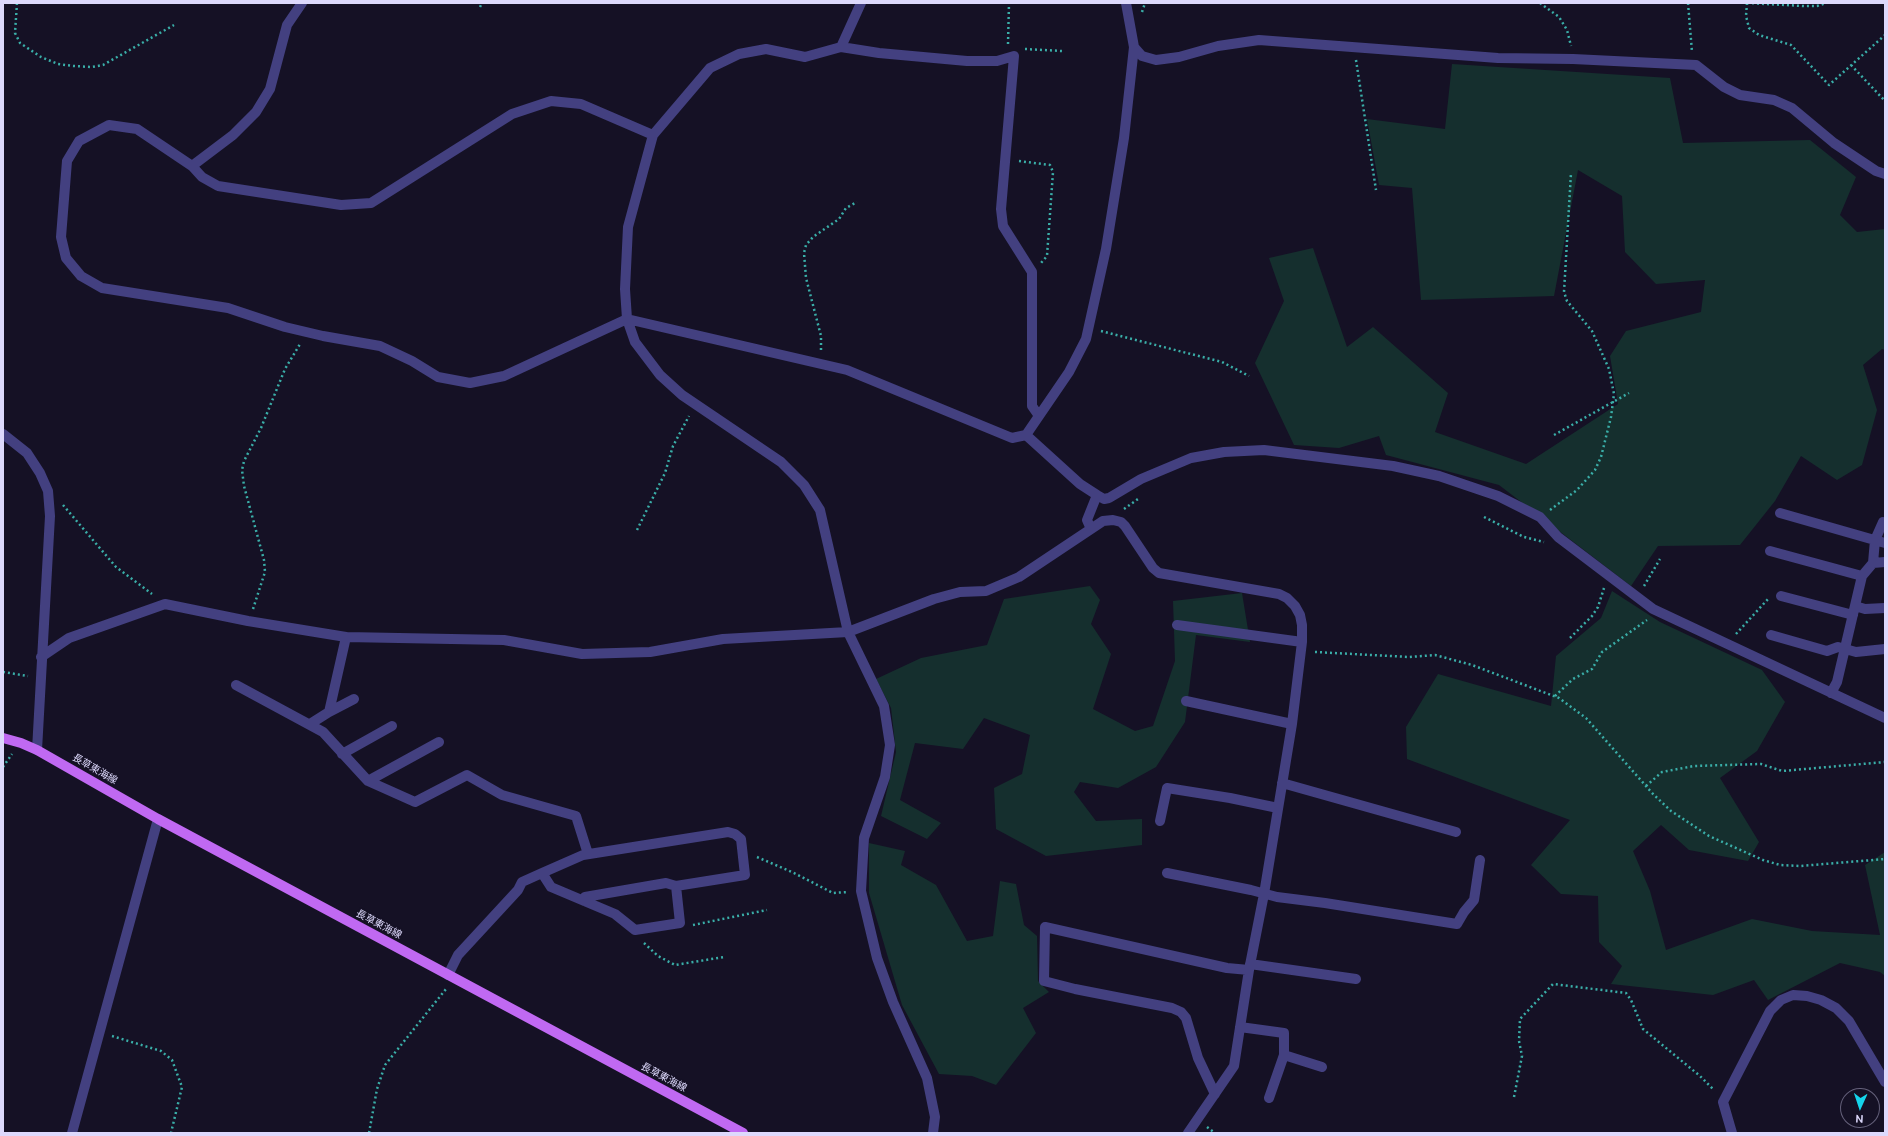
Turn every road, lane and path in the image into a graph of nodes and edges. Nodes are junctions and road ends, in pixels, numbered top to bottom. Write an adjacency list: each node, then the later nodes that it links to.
1 (17, 3): 12 (path)
2 (302, 3): 25 (street)
3 (482, 3): 11 (path)
4 (861, 3): 14 (street)
5 (1009, 3): 18 (path)
6 (1126, 3): 15 (street)
7 (1540, 3): 19 (path)
8 (1688, 3): 20 (path)
9 (1746, 3): 10 (path); 21 (path)
10 (1826, 3)
11 (480, 7)
12 (174, 25)
13 (1885, 35): 21 (path)
14 (841, 47): 18 (street); 23 (street)
15 (1134, 47): 16 (street); 32 (street)
16 (1354, 47): 19 (street); 28 (path)
17 (1062, 51): 18 (path)
18 (1013, 54): 24 (street)
19 (1573, 59): 20 (street)
20 (1696, 65): 27 (street)
21 (1851, 65): 22 (path)
22 (1885, 101)
23 (653, 135): 25 (street); 31 (street)
24 (1006, 149): 30 (street); 30 (path)
25 (192, 166): 33 (street)
26 (1571, 173): 37 (path)
27 (1885, 174)
28 (1376, 190)
29 (857, 202): 34 (path)
30 (1032, 272): 39 (street)
31 (627, 319): 33 (street); 34 (street); 38 (street)
32 (1088, 328): 35 (path); 39 (street)
33 (308, 333): 67 (path)
34 (818, 363): 41 (street)
35 (1250, 376)
36 (1629, 393): 37 (path)
37 (1613, 401): 42 (path); 46 (path)
38 (696, 404): 50 (path); 69 (street)
39 (1040, 416): 41 (street)
40 (3, 434): 44 (street)
41 (1026, 434): 43 (street)
42 (1554, 435)
43 (1097, 495): 46 (street); 49 (street)
44 (48, 497): 63 (path); 77 (street)
45 (1780, 513): 52 (street)
46 (1540, 516): 51 (street)
47 (1484, 517): 51 (path)
48 (1883, 522): 52 (street)
49 (1091, 529): 69 (street); 74 (street)
50 (637, 530)
51 (1558, 537): 59 (street)
52 (1875, 540): 53 (street); 57 (street)
53 (1885, 543)
54 (1770, 551): 58 (street)
55 (1660, 559): 62 (path)
56 (1885, 562): 57 (street)
57 (1873, 563): 58 (street)
58 (1862, 576): 66 (street)
59 (1610, 577): 62 (street); 72 (path)
60 (1770, 596): 73 (path)
61 (1781, 596): 66 (street)
62 (1637, 598): 65 (street)
63 (165, 604): 67 (street); 77 (street)
64 (1885, 608): 66 (street)
65 (1655, 610): 73 (street); 82 (path)
66 (1854, 611): 75 (street)
67 (248, 621): 71 (street)
68 (1177, 625): 74 (street)
69 (848, 632): 71 (street); 109 (street)
70 (1771, 635): 75 (street)
71 (346, 637): 85 (street)
72 (1570, 638)
73 (1727, 644): 81 (street)
74 (1301, 647): 82 (path); 88 (street)
75 (1845, 649): 76 (street); 81 (street)
76 (1885, 649)
77 (41, 657): 79 (street)
78 (3, 672): 79 (path)
79 (40, 677): 92 (street)
80 (236, 685): 87 (street)
81 (1831, 693): 86 (street)
82 (1555, 696): 97 (path)
83 (354, 699): 85 (street)
84 (1186, 702): 88 (street)
85 (329, 712): 87 (street)
86 (1885, 718)
87 (310, 724): 93 (street)
88 (1292, 724): 96 (street)
89 (392, 726): 93 (street)
90 (3, 738): 92 (main road, 長草東海線)
91 (440, 742): 95 (street)
92 (38, 750): 99 (main road, 長草東海線)
93 (342, 754): 95 (street)
94 (1885, 762): 97 (path)
95 (368, 782): 102 (street)
96 (1282, 783): 98 (street); 101 (street)
97 (1646, 786): 104 (path)
98 (1278, 808): 100 (street); 110 (street)
99 (158, 819): 117 (main road, 長草東海線); 120 (street)
100 (1160, 821)
101 (1456, 832)
102 (588, 854): 103 (street); 106 (street)
103 (743, 858): 108 (street); 109 (path)
104 (1885, 859)
105 (1480, 860): 110 (street)
106 (542, 873): 111 (street); 117 (street)
107 (1166, 873): 110 (street)
108 (676, 886): 111 (street); 113 (street)
109 (861, 891): 132 (street)
110 (1264, 894): 116 (street)
111 (584, 901): 114 (street)
112 (767, 910): 113 (path)
113 (680, 923): 114 (street)
114 (635, 930): 115 (path)
115 (724, 957)
116 (1250, 967): 118 (street); 119 (street); 124 (street)
117 (450, 976): 130 (path); 131 (main road, 長草東海線)
118 (1356, 979)
119 (1240, 1027): 121 (street); 124 (street)
120 (100, 1032): 128 (street); 129 (path)
121 (1284, 1055): 122 (street); 126 (street)
122 (1322, 1067)
123 (1885, 1082): 127 (street)
124 (1215, 1094): 133 (street)
125 (1514, 1097): 127 (path)
126 (1270, 1098)
127 (1723, 1102): 134 (street)
128 (72, 1133)
129 (171, 1133)
130 (369, 1133)
131 (743, 1133)
132 (933, 1133)
133 (1188, 1133)
134 (1732, 1133)

